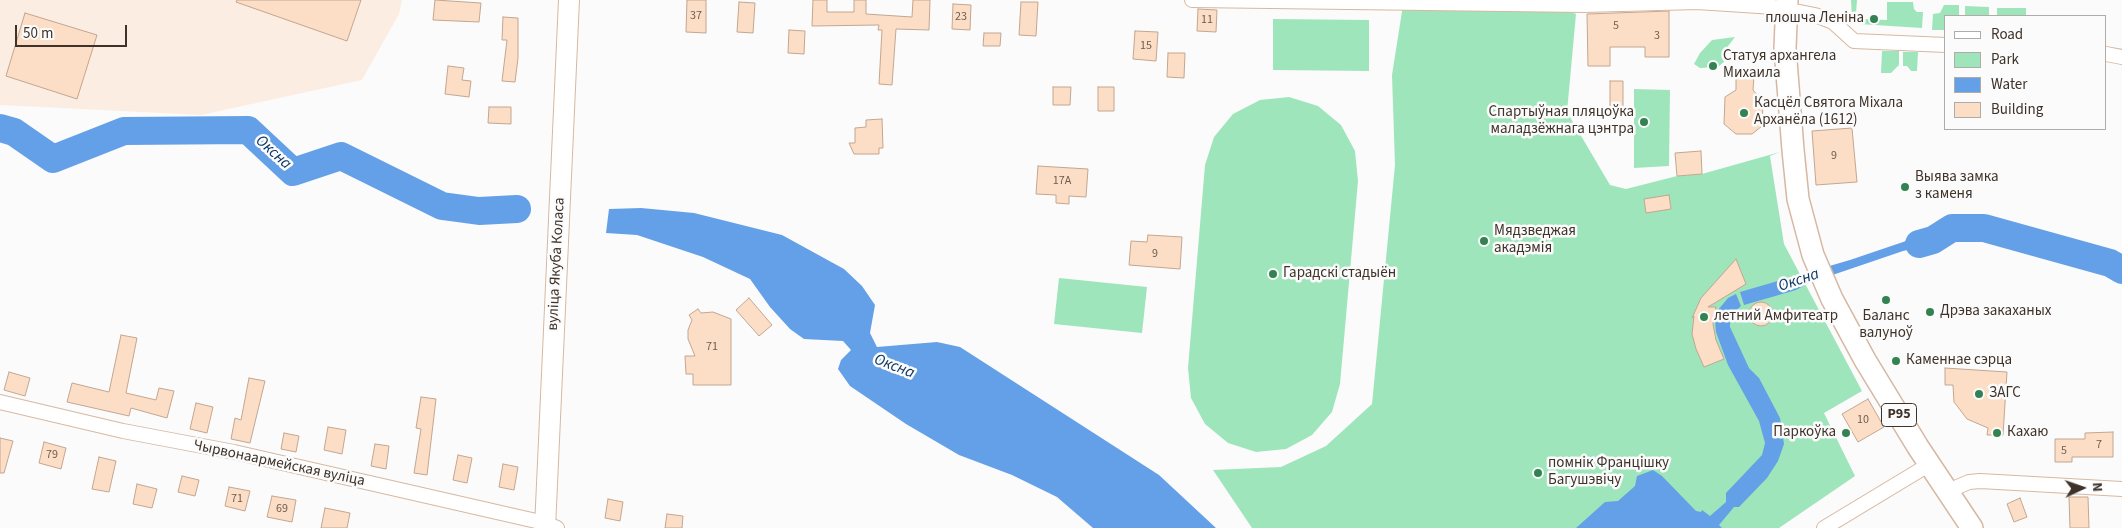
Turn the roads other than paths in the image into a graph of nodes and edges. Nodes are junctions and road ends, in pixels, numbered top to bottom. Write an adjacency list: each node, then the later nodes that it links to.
1 (570, 0): 11 (main road, вуліца Якуба Коласа)
2 (1192, 0): 3 (street)
3 (1787, 4): 4 (street); 8 (main road, Р95)
4 (1944, 45)
5 (2107, 54): 6 (street)
6 (2122, 57)
7 (0, 402): 11 (street, Чырвонаармейская вуліца)
8 (1930, 464): 10 (main road, Р95); 12 (street)
9 (2122, 489): 10 (street)
10 (1948, 491): 13 (main road, Р95)
11 (549, 526)
12 (1824, 528)
13 (1972, 528)

